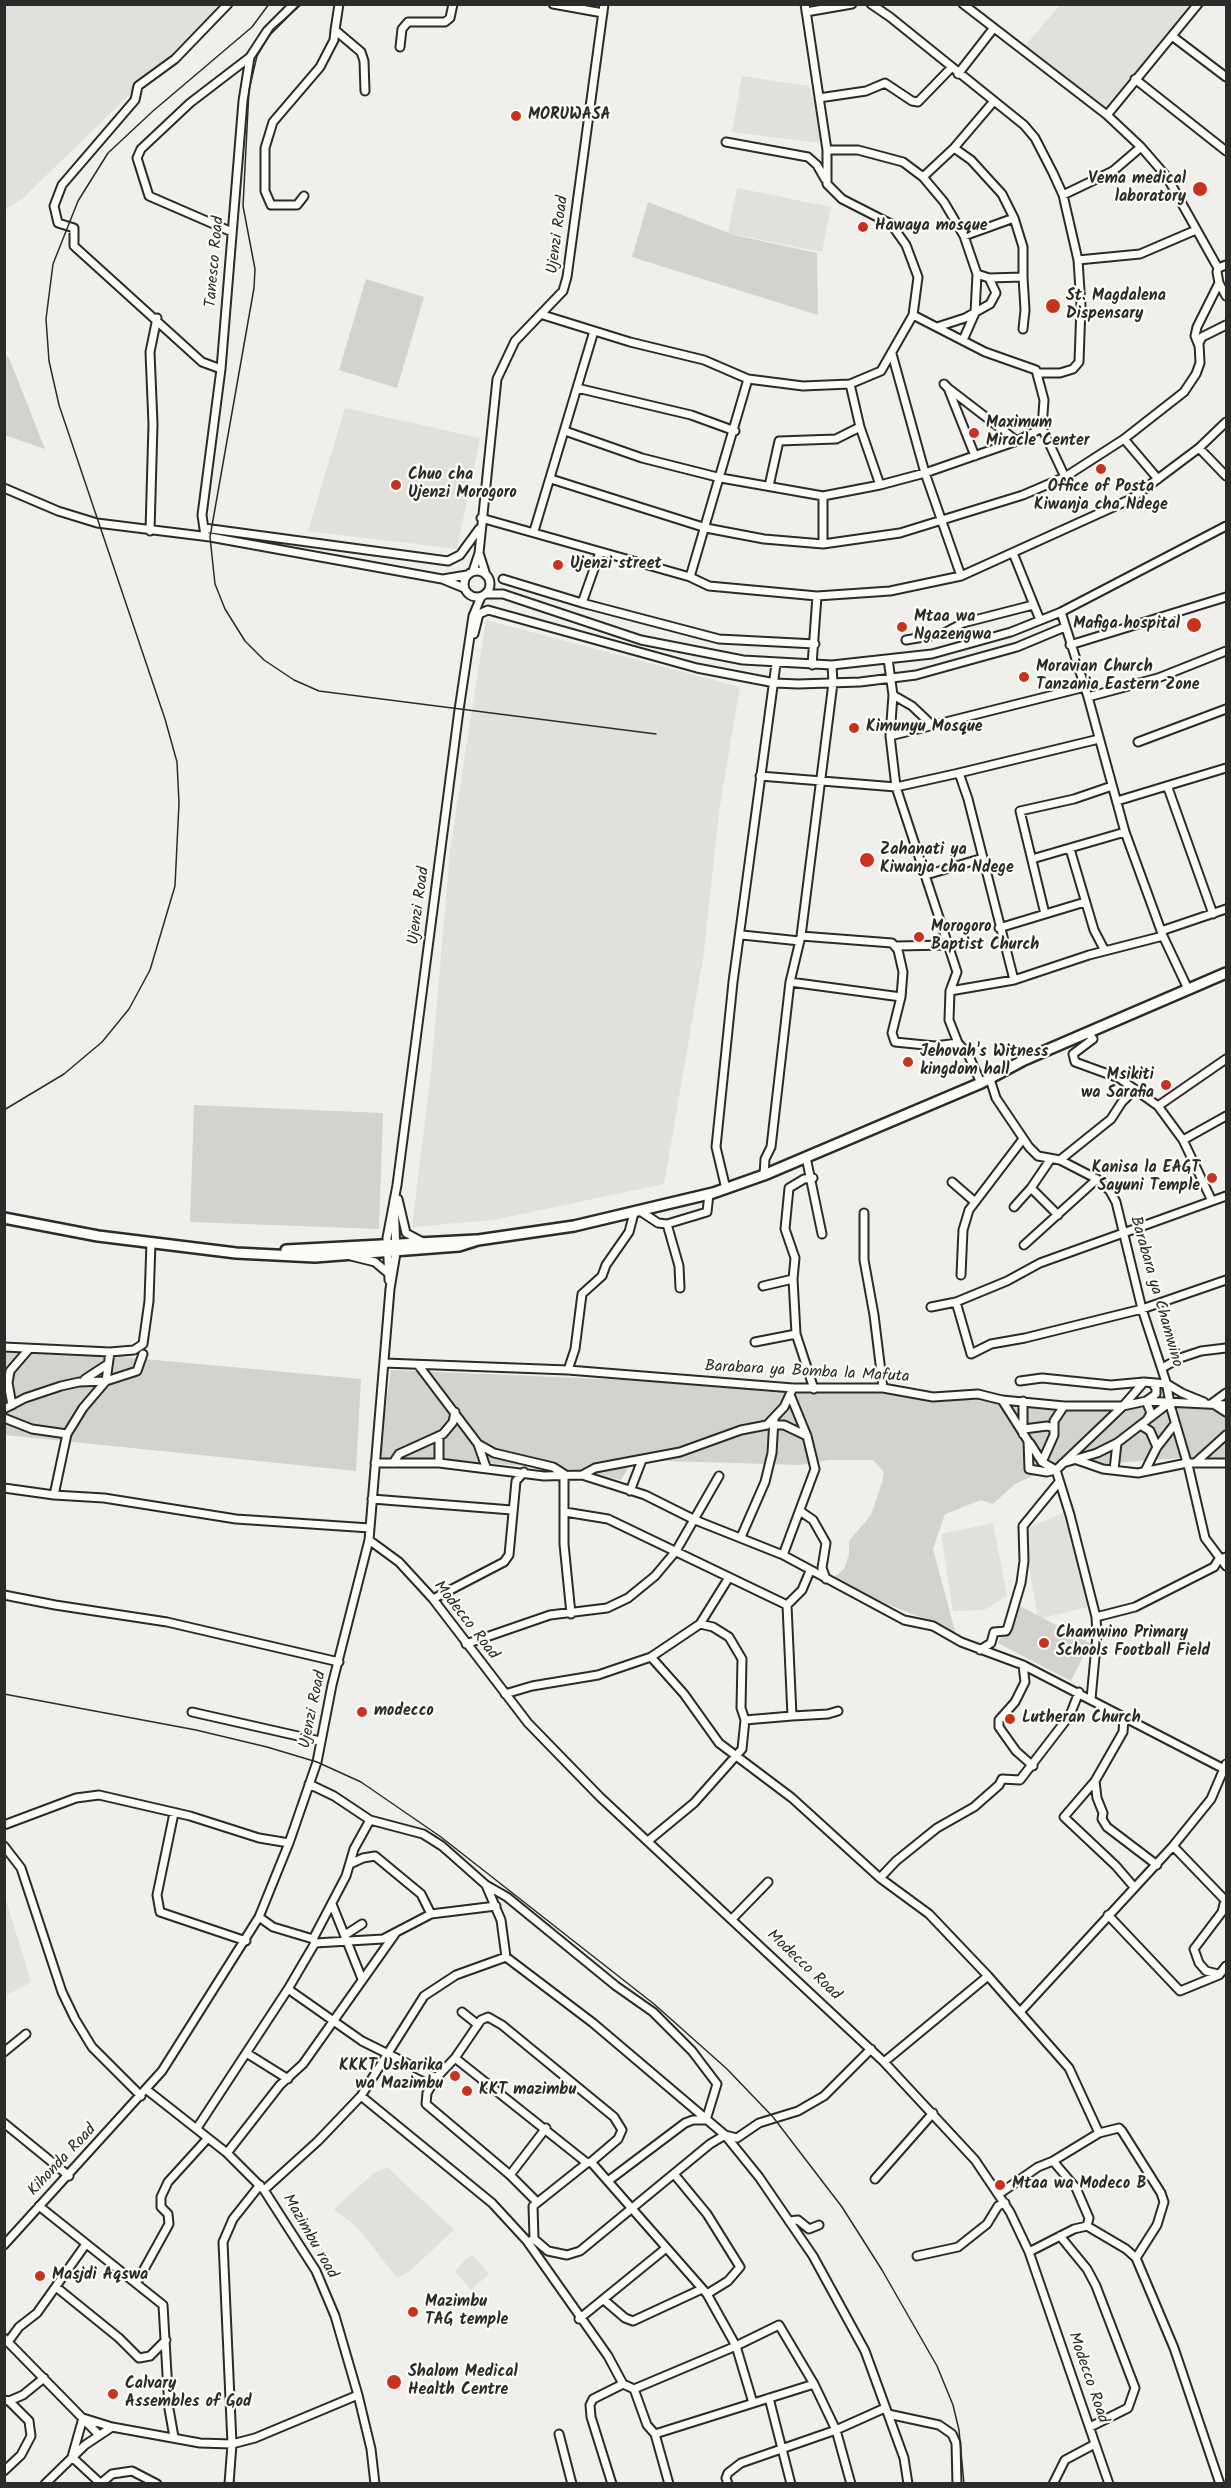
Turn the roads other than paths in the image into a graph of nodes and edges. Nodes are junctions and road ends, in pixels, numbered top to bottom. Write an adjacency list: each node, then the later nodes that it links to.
1 (228, 4): 49 (street)
2 (294, 4): 16 (street, Tanesco Road)
3 (339, 4): 13 (street)
4 (453, 4): 15 (street)
5 (553, 4): 10 (street)
6 (852, 4): 11 (street)
7 (871, 4): 17 (street)
8 (963, 4): 12 (street)
9 (1198, 4): 14 (street)
10 (603, 8): 47 (street, Ujenzi Road)
11 (805, 8): 22 (street)
12 (993, 29): 18 (street); 24 (street)
13 (334, 30): 21 (street); 33 (street)
14 (1172, 36): 19 (street); 20 (street)
15 (400, 47)
16 (250, 57): 36 (street, Tanesco Road); 36 (street)
17 (951, 68): 18 (street); 22 (street)
18 (958, 74): 23 (street)
19 (1227, 77)
20 (1136, 79): 24 (street); 29 (street)
21 (365, 91)
22 (819, 98): 28 (street)
23 (994, 101): 27 (street); 32 (street)
24 (1107, 116): 26 (street)
25 (726, 142): 31 (street)
26 (1141, 147): 32 (street); 35 (street)
27 (954, 148): 30 (street); 34 (street)
28 (827, 150): 30 (street); 31 (street)
29 (1227, 151)
30 (923, 177): 37 (street)
31 (827, 184): 48 (street)
32 (1063, 195): 38 (street)
33 (304, 196)
34 (1014, 218): 37 (street); 42 (street)
35 (1196, 230): 38 (street); 40 (street)
36 (232, 232): 57 (street, Tanesco Road)
37 (964, 236): 41 (street)
38 (1078, 260): 58 (street)
39 (1227, 265): 40 (street)
40 (1218, 268): 44 (street)
41 (977, 274): 43 (street); 46 (street)
42 (1023, 277): 43 (street); 52 (street)
43 (989, 278): 46 (street)
44 (1219, 283): 45 (street); 55 (street)
45 (1227, 296)
46 (975, 314): 51 (street); 54 (street)
47 (543, 315): 53 (street); 81 (street, Ujenzi Road)
48 (913, 315): 51 (street); 56 (street)
49 (156, 318): 57 (street); 86 (street)
50 (1227, 325): 55 (street)
51 (937, 327): 54 (street)
52 (1023, 329)
53 (594, 331): 59 (street); 61 (street)
54 (963, 340): 58 (street)
55 (1200, 348): 67 (street)
56 (892, 354): 60 (street); 71 (street)
57 (221, 369): 88 (street, Tanesco Road)
58 (1038, 373): 64 (street)
59 (748, 379): 60 (street); 65 (street)
60 (850, 384): 63 (street)
61 (577, 388): 65 (street); 66 (street)
62 (1227, 422): 69 (street)
63 (860, 427): 77 (street); 78 (street)
64 (1042, 428): 68 (street); 73 (street)
65 (735, 430): 74 (street)
66 (565, 431): 74 (street); 75 (street)
67 (1124, 439): 73 (street); 76 (street)
68 (1017, 441): 70 (street); 70 (street)
69 (1199, 448): 72 (street); 76 (street)
70 (975, 456): 71 (street)
71 (926, 473): 77 (street); 82 (street)
72 (1227, 476)
73 (1065, 477): 82 (street)
74 (721, 478): 78 (street); 84 (street)
75 (551, 479): 84 (street); 87 (street)
76 (1158, 479): 92 (street)
77 (880, 485): 80 (street)
78 (769, 486): 80 (street)
79 (4, 488): 86 (street)
80 (823, 496): 89 (street)
81 (481, 518): 85 (street, Ujenzi Road); 87 (street)
82 (942, 521): 89 (street); 95 (street)
83 (1227, 526): 108 (street)
84 (706, 528): 89 (street); 96 (street)
85 (480, 529): 88 (street); 91 (street, Ujenzi Road)
86 (150, 531): 88 (street)
87 (534, 531): 90 (street)
88 (205, 532): 97 (street)
89 (823, 544)
90 (600, 552): 96 (street); 106 (street)
91 (479, 553): 93 (street); 94 (street)
92 (1013, 553): 95 (street); 107 (street)
93 (470, 573): 94 (street); 97 (street); 100 (street)
94 (486, 575): 99 (street)
95 (961, 576): 104 (street)
96 (690, 577): 104 (street)
97 (442, 579): 100 (street)
98 (503, 579): 106 (street)
99 (490, 582): 101 (street); 103 (street)
100 (464, 588): 102 (street)
101 (503, 594): 103 (street); 118 (street)
102 (470, 596): 103 (street); 109 (street)
103 (484, 596): 109 (street)
104 (817, 596): 114 (street)
105 (1227, 597): 115 (street)
106 (582, 603): 114 (street)
107 (1033, 605): 110 (street); 113 (street)
108 (1061, 612): 110 (street); 111 (street)
109 (473, 616): 124 (street, Ujenzi Road)
110 (1040, 620): 112 (street)
111 (1065, 627): 115 (street); 116 (street)
112 (1011, 632): 116 (street); 119 (street)
113 (906, 640)
114 (815, 644): 121 (street)
115 (1070, 645): 128 (street)
116 (1017, 647): 125 (street)
117 (1227, 651): 130 (street)
118 (705, 653): 120 (street); 123 (street)
119 (888, 659): 122 (street); 125 (street)
120 (776, 664): 121 (street); 126 (street)
121 (812, 665): 122 (street)
122 (832, 665): 127 (street)
123 (702, 669): 124 (street); 126 (street)
124 (464, 677): 182 (street, Ujenzi Road)
125 (891, 680): 127 (street); 129 (street)
126 (775, 683): 127 (street); 138 (street)
127 (833, 683): 139 (street)
128 (1085, 687): 130 (street); 132 (street)
129 (893, 695): 132 (street); 133 (street)
130 (1088, 697): 134 (street)
131 (1227, 709): 135 (street)
132 (932, 725): 133 (street)
133 (890, 736): 141 (street)
134 (1099, 739): 137 (street); 140 (street)
135 (1138, 742)
136 (1227, 768): 142 (street)
137 (959, 773): 141 (street); 146 (street)
138 (760, 776): 139 (street); 155 (street)
139 (819, 783): 141 (street); 156 (street)
140 (1112, 786): 143 (street); 147 (street)
141 (897, 787): 148 (street)
142 (1168, 788): 143 (street); 152 (street)
143 (1117, 801): 144 (street)
144 (1125, 832): 145 (street); 154 (street)
145 (1070, 849): 147 (street); 149 (street)
146 (983, 858): 148 (street); 153 (street)
147 (1032, 859): 151 (street)
148 (926, 875): 157 (street)
149 (1085, 902): 151 (street); 159 (street)
150 (1227, 909): 152 (street)
151 (1044, 914): 153 (street)
152 (1213, 914): 154 (street)
153 (999, 928): 161 (street)
154 (1162, 934): 159 (street); 163 (street)
155 (741, 935): 156 (street); 184 (street)
156 (800, 939): 158 (street); 162 (street)
157 (949, 945): 158 (street); 164 (street)
158 (896, 946): 165 (street)
159 (1105, 951): 161 (street)
160 (1227, 973): 163 (highway)
161 (1014, 980): 164 (street)
162 (790, 982): 165 (street); 178 (street)
163 (1188, 989): 166 (highway)
164 (950, 991): 167 (street)
165 (901, 997): 167 (street)
166 (1088, 1033): 169 (highway); 170 (street)
167 (958, 1043): 169 (street)
168 (1227, 1059): 171 (street)
169 (985, 1080): 173 (street); 175 (highway)
170 (1135, 1089): 171 (street); 177 (street)
171 (1158, 1106): 174 (street)
172 (1227, 1116): 174 (street)
173 (1023, 1139): 176 (street); 188 (street)
174 (1183, 1140): 187 (street)
175 (806, 1157): 178 (highway); 179 (street)
176 (1050, 1160): 177 (street, Barabara ya Chamwino); 183 (street)
177 (1060, 1161): 180 (street, Barabara ya Chamwino)
178 (764, 1174): 184 (highway)
179 (813, 1178): 195 (street); 206 (street)
180 (1097, 1179): 192 (street); 196 (street, Barabara ya Chamwino)
181 (952, 1182): 188 (street)
182 (397, 1185): 199 (street); 201 (street, Ujenzi Road)
183 (1031, 1188): 189 (street); 192 (street)
184 (726, 1189): 185 (highway)
185 (709, 1194): 190 (highway); 194 (street)
186 (1227, 1196): 187 (street)
187 (1212, 1201): 196 (street)
188 (975, 1202): 205 (street)
189 (1014, 1207)
190 (637, 1212): 194 (street); 197 (highway); 225 (street)
191 (864, 1213): 232 (street)
192 (1058, 1215): 200 (street)
193 (4, 1218): 198 (highway)
194 (667, 1224): 209 (street)
195 (822, 1234)
196 (1125, 1234): 211 (street); 213 (street, Barabara ya Chamwino)
197 (478, 1240): 199 (highway); 201 (highway)
198 (151, 1242): 202 (highway); 219 (street)
199 (425, 1243): 201 (highway)
200 (1024, 1245)
201 (391, 1249): 202 (highway); 203 (highway); 204 (street, Ujenzi Road); 210 (street, Ujenzi Road)
202 (272, 1253): 203 (highway)
203 (350, 1255): 204 (street)
204 (388, 1273): 210 (street, Ujenzi Road)
205 (961, 1275)
206 (793, 1279): 208 (street); 214 (street)
207 (1227, 1280): 213 (street)
208 (763, 1286)
209 (680, 1288)
210 (390, 1289): 221 (street, Ujenzi Road)
211 (956, 1302): 212 (street); 213 (street)
212 (931, 1307)
213 (1142, 1309): 224 (street, Barabara ya Chamwino)
214 (796, 1334): 215 (street); 233 (street)
215 (755, 1342)
216 (4, 1347): 218 (street)
217 (1227, 1348): 224 (street)
218 (29, 1349): 219 (street); 244 (street)
219 (110, 1352): 222 (street)
220 (143, 1354): 226 (street)
221 (384, 1363): 223 (street, Barabara ya Bomba la Mafuta); 266 (street, Ujenzi Road)
222 (108, 1364): 226 (street); 228 (street)
223 (419, 1366): 225 (street, Barabara ya Bomba la Mafuta); 245 (street)
224 (1162, 1368): 230 (street, Barabara ya Chamwino)
225 (568, 1370): 231 (street, Barabara ya Bomba la Mafuta)
226 (106, 1381): 228 (street); 253 (street)
227 (1020, 1381): 229 (street)
228 (81, 1382): 244 (street)
229 (1148, 1382): 230 (street); 238 (street); 243 (street)
230 (1167, 1384): 239 (street, Barabara ya Chamwino); 240 (street)
231 (793, 1388): 233 (street, Barabara ya Bomba la Mafuta); 235 (street)
232 (883, 1388): 233 (street, Barabara ya Bomba la Mafuta); 236 (street, Barabara ya Bomba la Mafuta)
233 (814, 1389)
234 (1227, 1393): 240 (street)
235 (791, 1397): 248 (street); 254 (street)
236 (1002, 1400): 237 (street, Barabara ya Bomba la Mafuta); 252 (street)
237 (1023, 1401): 242 (street, Barabara ya Bomba la Mafuta); 252 (street)
238 (1146, 1401): 239 (street, Barabara ya Bomba la Mafuta); 243 (street, Barabara ya Bomba la Mafuta); 249 (street)
239 (1169, 1403): 240 (street, Barabara ya Bomba la Mafuta); 249 (street); 250 (street, Barabara ya Chamwino)
240 (1211, 1404): 241 (street, Barabara ya Bomba la Mafuta); 246 (street)
241 (1227, 1405)
242 (1064, 1406): 243 (street, Barabara ya Bomba la Mafuta); 251 (street)
243 (1123, 1406): 260 (street)
244 (8, 1407)
245 (455, 1412): 256 (street); 259 (street)
246 (1227, 1412)
247 (4, 1418): 253 (street)
248 (774, 1422): 254 (street); 263 (street); 292 (street)
249 (1144, 1424): 258 (street); 261 (street)
250 (1175, 1424): 261 (street); 270 (street, Barabara ya Chamwino)
251 (1054, 1428): 252 (street); 265 (street)
252 (1024, 1431): 257 (street)
253 (67, 1434): 285 (street)
254 (807, 1436): 288 (street)
255 (1227, 1436): 270 (street)
256 (440, 1437): 267 (street); 268 (street)
257 (1028, 1441): 265 (street); 274 (street)
258 (1117, 1443): 262 (street); 275 (street)
259 (478, 1444): 272 (street); 278 (street)
260 (1082, 1445): 262 (street); 269 (street)
261 (1157, 1447): 276 (street)
262 (1088, 1456): 264 (street)
263 (642, 1460): 279 (street); 284 (street)
264 (1077, 1460): 269 (street); 275 (street)
265 (1042, 1462): 274 (street)
266 (375, 1463): 267 (street); 286 (street, Ujenzi Road)
267 (393, 1463): 268 (street)
268 (439, 1463): 272 (street)
269 (1062, 1463): 274 (street)
270 (1191, 1463): 271 (street); 276 (street); 296 (street, Barabara ya Chamwino)
271 (1227, 1464)
272 (486, 1467): 273 (street)
273 (511, 1470): 277 (street); 281 (street)
274 (1056, 1470): 282 (street)
275 (1114, 1470): 276 (street)
276 (1145, 1471)
277 (524, 1472): 278 (street); 281 (street)
278 (564, 1474): 279 (street); 289 (street)
279 (582, 1475): 284 (street)
280 (719, 1476): 290 (street)
281 (516, 1481): 287 (street)
282 (1059, 1482): 305 (street); 308 (street)
283 (4, 1488): 285 (street)
284 (630, 1491): 290 (street)
285 (54, 1495): 291 (street)
286 (372, 1499): 287 (street); 291 (street, Ujenzi Road)
287 (512, 1510): 302 (street)
288 (801, 1511): 295 (street); 300 (street)
289 (565, 1512): 294 (street); 304 (street)
290 (695, 1520): 292 (street); 294 (street)
291 (370, 1528): 293 (street, Ujenzi Road)
292 (741, 1537): 295 (street)
293 (369, 1540): 302 (street, Modecco Road); 310 (street, Ujenzi Road)
294 (676, 1551): 299 (street); 304 (street)
295 (783, 1556): 298 (street)
296 (1223, 1558): 297 (street, Barabara ya Chamwino); 305 (street)
297 (1227, 1566)
298 (810, 1571): 300 (street); 303 (street)
299 (728, 1579): 303 (street); 306 (street)
300 (826, 1579): 308 (street)
301 (4, 1594): 310 (street)
302 (433, 1599): 307 (street, Modecco Road)
303 (787, 1605): 317 (street)
304 (571, 1614): 307 (street)
305 (1096, 1617): 314 (street)
306 (700, 1624): 309 (street); 319 (street)
307 (466, 1644): 313 (street, Modecco Road)
308 (980, 1650): 311 (street)
309 (651, 1657): 313 (street); 321 (street)
310 (339, 1662): 320 (street, Ujenzi Road)
311 (1023, 1665): 312 (street); 322 (street)
312 (1079, 1692): 314 (street); 322 (street)
313 (505, 1694): 331 (street, Modecco Road)
314 (1091, 1699): 318 (street)
315 (838, 1711): 317 (street)
316 (192, 1713): 320 (street)
317 (792, 1716): 319 (street)
318 (1124, 1718): 323 (street); 324 (street)
319 (745, 1720): 321 (street)
320 (320, 1741): 325 (street, Ujenzi Road)
321 (737, 1755): 331 (street); 337 (street)
322 (1033, 1766): 337 (street)
323 (1226, 1768): 334 (street)
324 (1095, 1781): 326 (street); 327 (street)
325 (309, 1784): 329 (street); 332 (street, Ujenzi Road)
326 (1084, 1794): 327 (street); 340 (street)
327 (1097, 1798): 336 (street)
328 (174, 1813): 330 (street); 332 (street); 350 (street)
329 (370, 1820): 335 (street); 339 (street)
330 (4, 1825)
331 (648, 1841): 346 (street, Modecco Road)
332 (289, 1844): 345 (street, Ujenzi Road)
333 (4, 1846): 373 (street)
334 (1173, 1846): 336 (street); 354 (street)
335 (350, 1864): 341 (street); 343 (street)
336 (1157, 1865): 340 (street)
337 (880, 1878): 355 (street)
338 (768, 1882): 346 (street)
339 (486, 1885): 342 (street); 376 (street)
340 (1134, 1887): 344 (street)
341 (332, 1904): 349 (street); 351 (street)
342 (496, 1906): 343 (street); 352 (street)
343 (431, 1914): 348 (street)
344 (1108, 1915): 354 (street); 359 (street)
345 (259, 1917): 350 (street, Ujenzi Road); 351 (street)
346 (732, 1919): 364 (street, Modecco Road)
347 (363, 1924): 349 (street)
348 (399, 1930): 349 (street); 356 (street)
349 (347, 1939): 351 (street); 356 (street)
350 (246, 1941): 372 (street, Ujenzi Road)
351 (314, 1941): 358 (street)
352 (506, 1957): 367 (street); 376 (street)
353 (1227, 1966): 354 (street)
354 (1218, 1975): 357 (street)
355 (988, 1976): 359 (street); 369 (street)
356 (363, 1979): 361 (street)
357 (1227, 1980)
358 (288, 1989): 361 (street); 366 (street)
359 (1021, 2011): 380 (street)
360 (462, 2012): 362 (street)
361 (333, 2020): 367 (street); 371 (street)
362 (477, 2024): 368 (street); 385 (street)
363 (26, 2034): 365 (street)
364 (871, 2049): 369 (street, Modecco Road); 381 (street)
365 (4, 2052)
366 (248, 2054): 371 (street); 378 (street)
367 (387, 2054): 370 (street); 374 (street)
368 (455, 2058): 370 (street); 379 (street)
369 (884, 2062): 375 (street, Modecco Road)
370 (436, 2078): 387 (street)
371 (288, 2079): 383 (street)
372 (147, 2090): 373 (street, Ujenzi Road); 378 (street, Mazimbu road)
373 (141, 2096): 388 (street, Kihonda Road)
374 (361, 2096): 391 (street); 401 (street)
375 (933, 2113): 389 (street); 392 (street, Modecco Road)
376 (706, 2120): 381 (street); 390 (street)
377 (4, 2123): 388 (street)
378 (197, 2128): 382 (street, Mazimbu road)
379 (546, 2128): 385 (street); 387 (street)
380 (1099, 2133): 384 (street); 409 (street)
381 (725, 2135): 386 (street); 397 (street)
382 (208, 2138): 383 (street, Mazimbu road); 411 (street)
383 (227, 2153): 391 (street, Mazimbu road)
384 (1053, 2161): 392 (street); 399 (street)
385 (589, 2163): 390 (street); 393 (street)
386 (674, 2174): 396 (street); 413 (street)
387 (510, 2175): 393 (street)
388 (69, 2176): 395 (street, Kihonda Road)
389 (875, 2179)
390 (608, 2181): 396 (street)
391 (262, 2188): 423 (street, Mazimbu road); 436 (street)
392 (999, 2194): 394 (street, Modecco Road)
393 (537, 2202): 401 (street)
394 (1005, 2203): 406 (street, Modecco Road); 408 (street)
395 (39, 2206): 402 (street); 403 (street, Kihonda Road)
396 (633, 2209): 404 (street); 405 (street)
397 (789, 2221): 398 (street); 427 (street)
398 (819, 2225)
399 (1087, 2226): 400 (street); 409 (street)
400 (1060, 2236): 406 (street); 430 (street)
401 (531, 2240): 405 (street); 407 (street)
402 (86, 2244): 411 (street); 412 (street)
403 (4, 2245)
404 (665, 2249): 413 (street); 414 (street)
405 (548, 2251): 407 (street); 410 (street)
406 (1029, 2252): 430 (street, Modecco Road)
407 (536, 2253): 410 (street)
408 (917, 2256)
409 (1136, 2258): 456 (street)
410 (543, 2264): 415 (street)
411 (137, 2282): 417 (street)
412 (56, 2287): 416 (street); 417 (street)
413 (705, 2292): 414 (street); 418 (street)
414 (604, 2300): 415 (street)
415 (579, 2319): 420 (street)
416 (6, 2340): 419 (street)
417 (166, 2340): 435 (street)
418 (736, 2346): 421 (street); 422 (street); 426 (street)
419 (44, 2378): 425 (street); 428 (street)
420 (623, 2384): 422 (street); 447 (street)
421 (814, 2384): 424 (street); 431 (street)
422 (634, 2389): 434 (street)
423 (358, 2395): 436 (street); 445 (street, Mazimbu road)
424 (769, 2398): 426 (street); 438 (street)
425 (7, 2400): 440 (street)
426 (753, 2403): 434 (street)
427 (886, 2411): 431 (street); 452 (street); 453 (street)
428 (83, 2418): 429 (street); 433 (street); 439 (street)
429 (112, 2427): 433 (street); 435 (street)
430 (1090, 2427): 437 (street, Modecco Road)
431 (836, 2430): 438 (street); 451 (street)
432 (560, 2433): 446 (street)
433 (99, 2434): 439 (street)
434 (655, 2434): 448 (street)
435 (174, 2437): 436 (street)
436 (232, 2444): 444 (street)
437 (1095, 2444): 454 (street); 455 (street, Modecco Road)
438 (784, 2448): 449 (street); 450 (street)
439 (72, 2457): 441 (street); 442 (street)
440 (4, 2471)
441 (100, 2483): 443 (street)
442 (45, 2484)
443 (157, 2484)
444 (229, 2484)
445 (375, 2484)
446 (572, 2484)
447 (612, 2484)
448 (669, 2484)
449 (728, 2484)
450 (791, 2484)
451 (851, 2484)
452 (908, 2484)
453 (957, 2484)
454 (1053, 2484)
455 (1109, 2484)
456 (1220, 2484)

